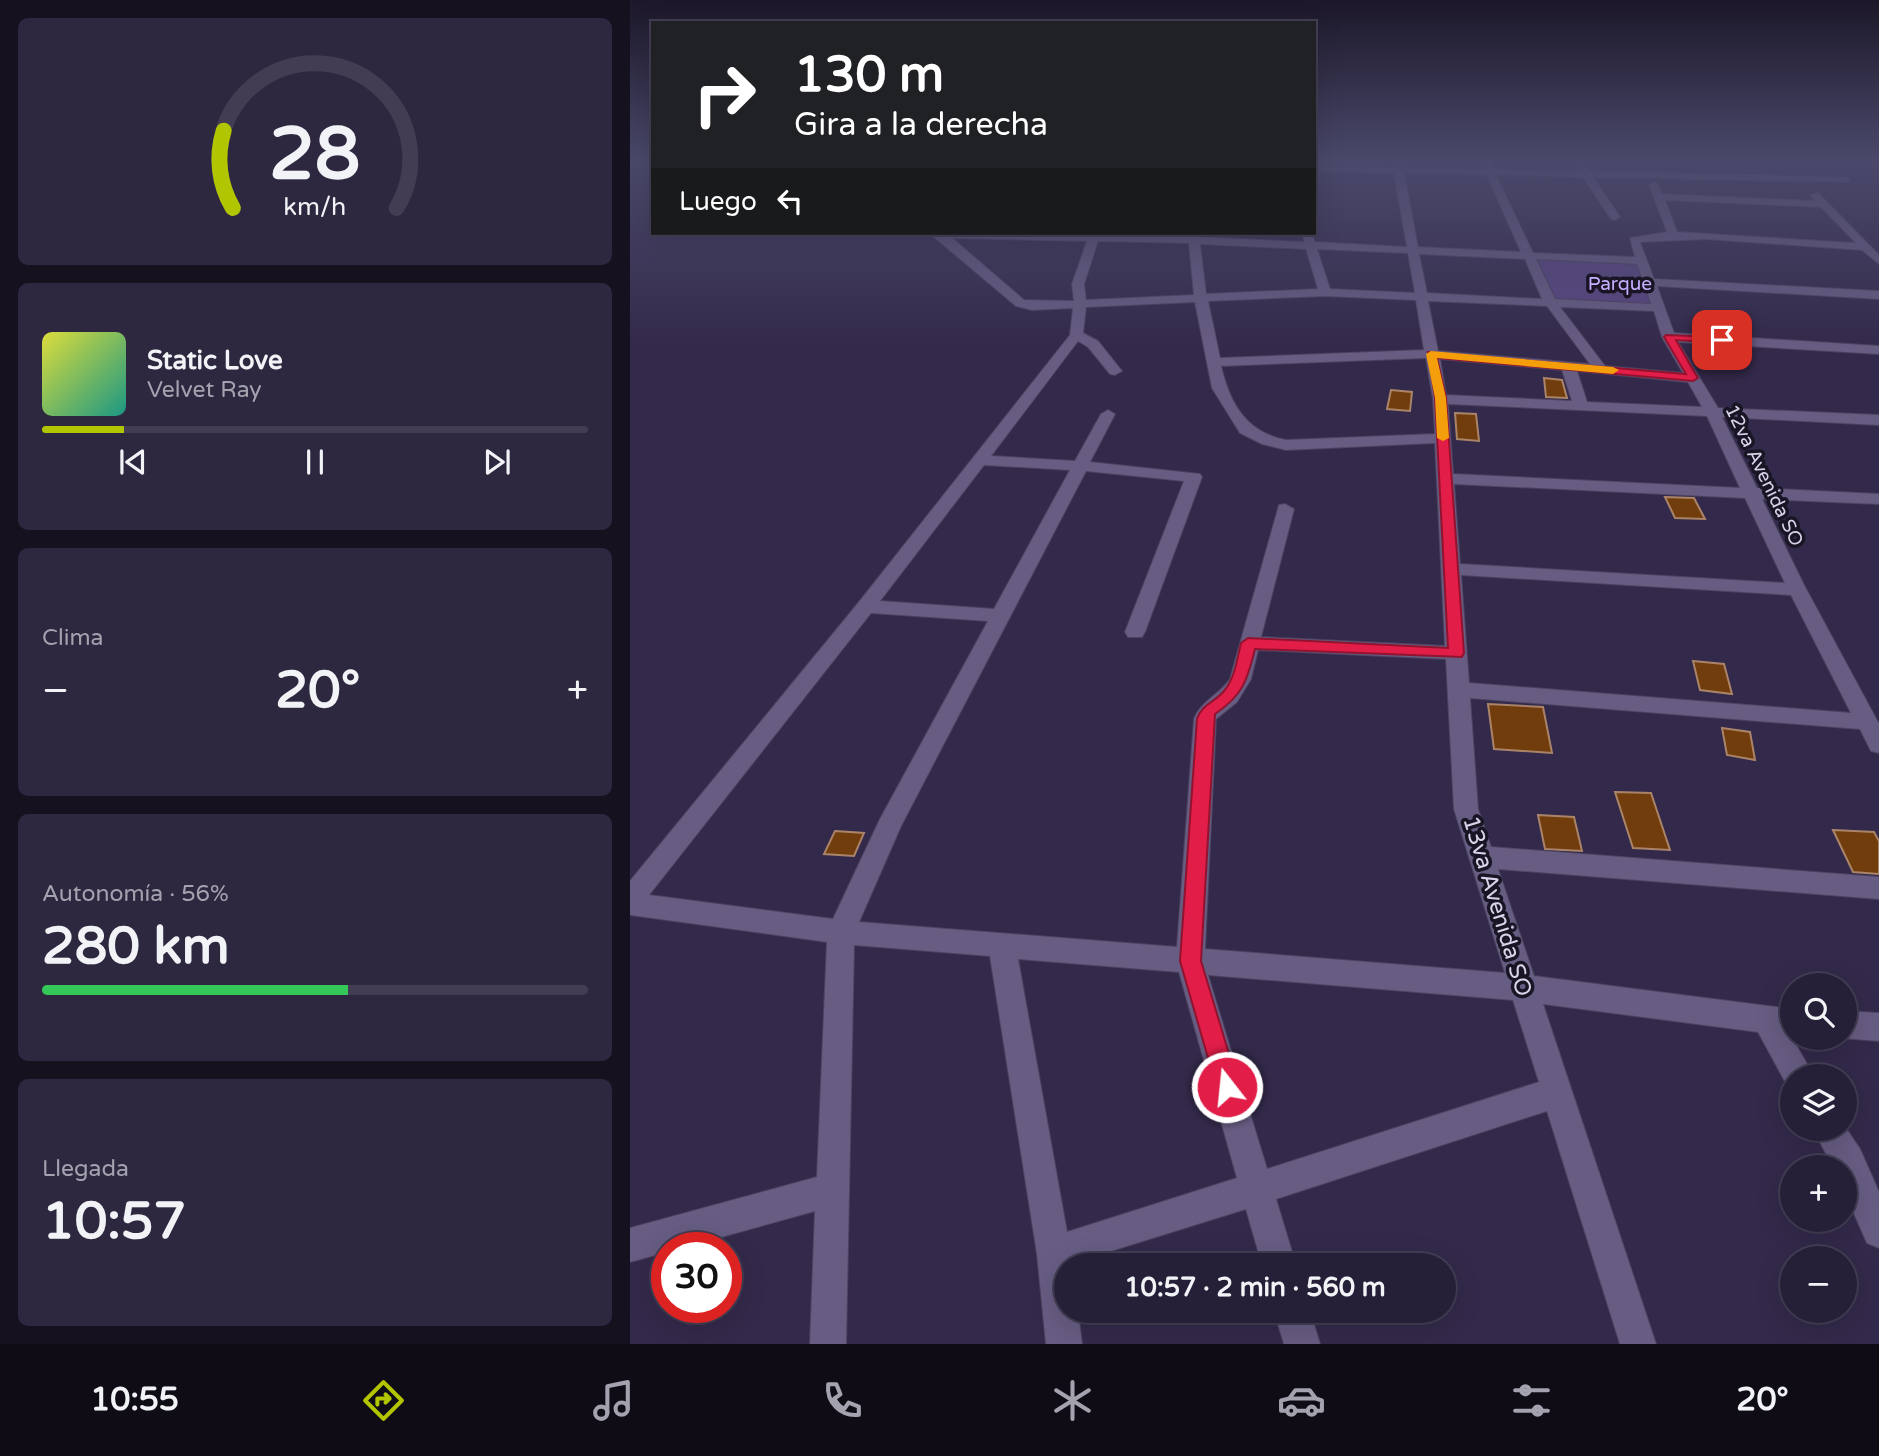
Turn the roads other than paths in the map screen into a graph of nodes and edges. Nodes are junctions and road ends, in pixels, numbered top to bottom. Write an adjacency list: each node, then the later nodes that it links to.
1 (1407, 224): 13 (street, 13va Avenida SO)
2 (1515, 224): 14 (street)
3 (1669, 224): 5 (street)
4 (1843, 224): 12 (street)
5 (1673, 234): 12 (street, 12va Avenida SO); 15 (street, 12va Avenida SO)
6 (936, 235): 23 (street)
7 (1000, 235): 9 (street)
8 (1307, 235): 11 (street)
9 (1086, 236): 10 (street); 23 (street)
10 (1194, 236): 11 (street); 21 (street)
11 (1310, 245): 13 (street); 18 (street)
12 (1865, 247): 16 (street)
13 (1411, 250): 14 (street); 19 (street, 13va Avenida SO)
14 (1530, 256): 15 (street); 22 (street)
15 (1642, 261): 17 (street, 12va Avenida SO)
16 (1879, 261)
17 (1649, 282): 20 (street); 24 (street, 12va Avenida SO)
18 (1325, 292): 19 (street); 21 (street)
19 (1419, 295): 22 (street); 28 (street, 13va Avenida SO)
20 (1879, 295)
21 (1200, 299): 23 (street); 29 (street)
22 (1550, 302): 24 (street); 31 (street)
23 (1080, 304): 25 (street)
24 (1659, 308): 26 (street, 12va Avenida SO)
25 (1076, 335): 32 (street); 40 (street)
26 (1669, 337): 27 (street); 33 (street, 12va Avenida SO)
27 (1879, 350)
28 (1431, 354): 29 (street); 30 (street); 34 (street, 13va Avenida SO)
29 (1214, 362): 39 (street)
30 (1568, 366): 31 (street); 35 (street)
31 (1600, 369): 33 (street)
32 (1115, 371)
33 (1693, 378): 36 (street, 12va Avenida SO)
34 (1440, 398): 35 (street); 39 (street, 13va Avenida SO)
35 (1581, 405): 36 (street)
36 (1712, 411): 38 (street); 43 (street, 12va Avenida SO)
37 (1108, 414): 41 (street)
38 (1879, 420)
39 (1443, 438): 42 (street, 13va Avenida SO)
40 (980, 460): 41 (street); 48 (street)
41 (1079, 466): 49 (street); 50 (street)
42 (1446, 479): 43 (street); 46 (street, 13va Avenida SO)
43 (1750, 491): 44 (street); 47 (street, 12va Avenida SO)
44 (1879, 499)
45 (1285, 509): 51 (street)
46 (1451, 569): 47 (street); 52 (street, 13va Avenida SO)
47 (1798, 590): 54 (street, 12va Avenida SO)
48 (866, 606): 49 (street); 58 (street)
49 (1000, 616): 59 (street)
50 (1135, 632)
51 (1248, 643): 52 (street); 61 (street)
52 (1456, 653): 53 (street, 13va Avenida SO)
53 (1460, 690): 54 (street); 56 (street, 13va Avenida SO)
54 (1867, 722): 55 (street, 12va Avenida SO)
55 (1879, 744)
56 (1482, 857): 57 (street); 62 (street, 13va Avenida SO)
57 (1879, 888)
58 (630, 902): 59 (street)
59 (841, 932): 60 (street); 68 (street)
60 (1002, 945): 61 (street); 74 (street)
61 (1190, 961): 62 (street); 69 (street)
62 (1523, 988): 63 (street); 66 (street, 13va Avenida SO)
63 (1780, 1022)
64 (1857, 1026): 65 (street)
65 (1879, 1027)
66 (1557, 1092): 69 (street); 80 (street, 13va Avenida SO)
67 (1836, 1141): 70 (street)
68 (833, 1189): 71 (street); 77 (street)
69 (1257, 1189): 72 (street); 73 (street)
70 (1879, 1231)
71 (630, 1245)
72 (1057, 1253)
73 (1276, 1253)
74 (1054, 1254)
75 (1062, 1323): 78 (street)
76 (1296, 1323): 79 (street)
77 (828, 1344)
78 (1064, 1344)
79 (1302, 1344)
80 (1638, 1344)

